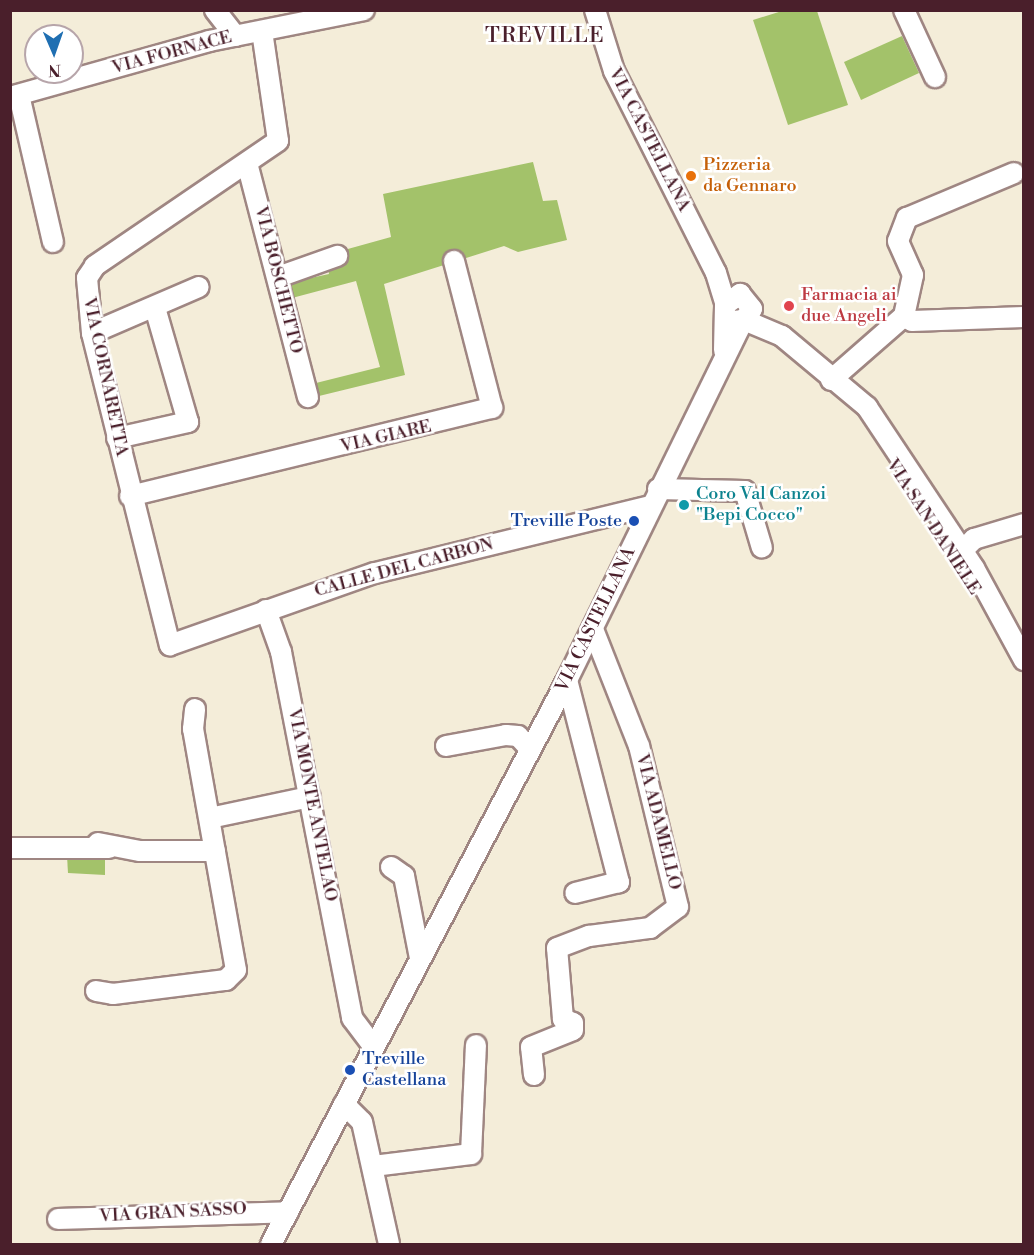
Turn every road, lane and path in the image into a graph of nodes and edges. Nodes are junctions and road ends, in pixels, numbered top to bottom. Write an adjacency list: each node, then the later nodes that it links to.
1 (205, 10): 11 (street)
2 (215, 10): 9 (street)
3 (364, 10): 7 (street, VIA FORNACE)
4 (583, 10): 10 (street)
5 (595, 10): 10 (street)
6 (904, 10): 12 (street)
7 (333, 13): 8 (street, VIA FORNACE)
8 (262, 31): 9 (street, VIA FORNACE); 14 (street, VIA CORNARETTA)
9 (235, 36): 11 (street, VIA FORNACE)
10 (600, 38): 22 (street, VIA CASTELLANA)
11 (209, 41): 13 (street, VIA FORNACE)
12 (935, 77)
13 (15, 96): 16 (street)
14 (248, 163): 19 (street, VIA BOSCHETTO); 25 (street, VIA CORNARETTA)
15 (1014, 173): 23 (street)
16 (53, 243)
17 (337, 256): 19 (street)
18 (454, 261): 29 (street, VIA GIARE)
19 (278, 277): 27 (street, VIA BOSCHETTO)
20 (199, 287): 21 (street)
21 (155, 308): 25 (street); 28 (street)
22 (738, 310): 26 (street, VIA SAN DANIELE); 30 (street, VIA CASTELLANA)
23 (904, 316): 24 (street); 26 (street)
24 (1023, 317)
25 (92, 333): 28 (street, VIA CORNARETTA)
26 (835, 383): 31 (street, VIA SAN DANIELE); 32 (street, VIA SAN DANIELE)
27 (308, 397)
28 (117, 438): 29 (street, VIA CORNARETTA)
29 (130, 496): 40 (street, VIA CORNARETTA)
30 (654, 497): 35 (street); 38 (street, CALLE DEL CARBON); 39 (street, VIA CASTELLANA)
31 (926, 514): 36 (street); 37 (street, VIA SAN DANIELE)
32 (946, 523): 34 (street); 36 (street, VIA SAN DANIELE)
33 (1017, 526): 34 (street)
34 (982, 540): 36 (street); 37 (street)
35 (762, 548)
36 (963, 552): 37 (street, VIA SAN DANIELE)
37 (977, 584): 41 (street, VIA SAN DANIELE); 42 (street, VIA SAN DANIELE)
38 (266, 610): 40 (street, CALLE DEL CARBON); 47 (street, VIA MONTE ANTELAO)
39 (593, 629): 43 (street, VIA CASTELLANA); 59 (street, VIA ADAMELLO)
40 (167, 640)
41 (1023, 660)
42 (1023, 670)
43 (567, 680): 46 (street, VIA CASTELLANA); 52 (street)
44 (195, 709): 48 (street)
45 (446, 746): 46 (street)
46 (530, 749): 53 (street, VIA CASTELLANA)
47 (310, 796): 48 (street); 55 (street, VIA MONTE ANTELAO)
48 (210, 818): 50 (street)
49 (10, 848): 50 (street)
50 (215, 850): 54 (street)
51 (391, 867): 53 (street)
52 (575, 893)
53 (420, 958): 56 (street, VIA CASTELLANA)
54 (96, 991)
55 (352, 1001): 56 (street); 58 (street, VIA MONTE ANTELAO)
56 (389, 1018): 58 (street, VIA CASTELLANA)
57 (476, 1045): 61 (street)
58 (374, 1047): 60 (street, VIA CASTELLANA)
59 (534, 1075)
60 (344, 1104): 61 (street); 62 (street, VIA CASTELLANA)
61 (374, 1166): 65 (street)
62 (288, 1212): 63 (street, VIA GRAN SASSO); 64 (street, VIA CASTELLANA)
63 (58, 1219)
64 (272, 1245)
65 (389, 1245)

